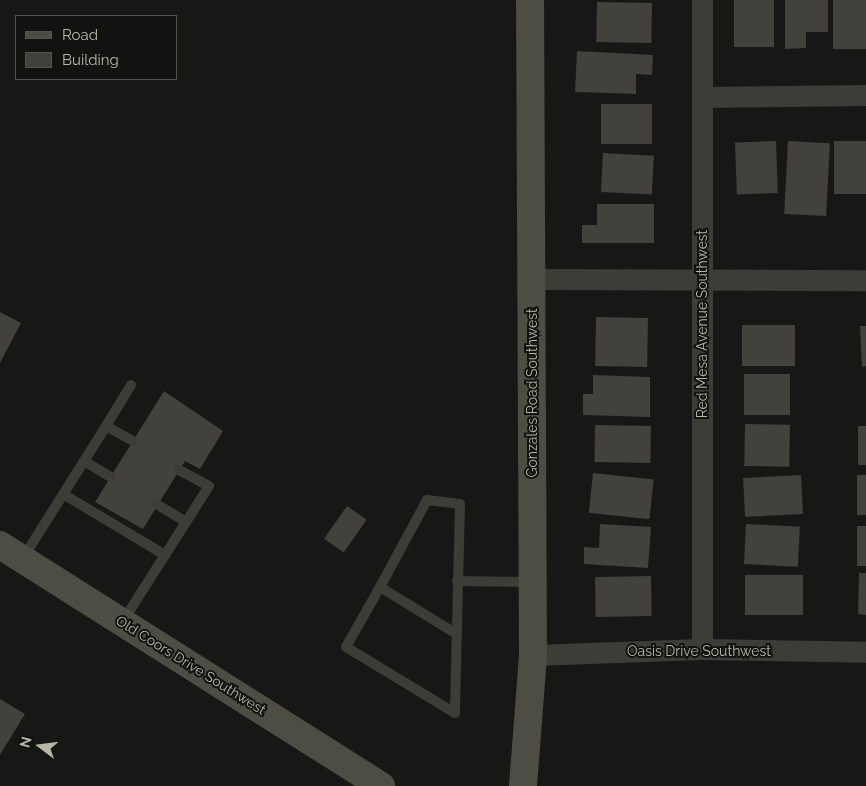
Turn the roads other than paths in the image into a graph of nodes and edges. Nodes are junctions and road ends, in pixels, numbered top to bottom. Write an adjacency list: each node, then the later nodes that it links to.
1 (530, 0): 5 (street, Gonzales Road Southwest)
2 (702, 0): 4 (street, Red Mesa Avenue Southwest)
3 (866, 95): 4 (street)
4 (702, 98): 6 (street, Red Mesa Avenue Southwest)
5 (532, 280): 6 (street); 20 (street, Gonzales Road Southwest)
6 (702, 280): 7 (street); 24 (street, Red Mesa Avenue Southwest)
7 (866, 280)
8 (131, 385): 9 (lane)
9 (106, 426): 10 (lane); 11 (lane)
10 (133, 441)
11 (84, 461): 13 (lane); 14 (lane)
12 (179, 470): 16 (lane)
13 (111, 477)
14 (63, 494): 17 (lane); 18 (lane)
15 (158, 505): 16 (lane)
16 (186, 522): 18 (lane)
17 (11, 552): 22 (street, Old Coors Drive Southwest)
18 (164, 556): 22 (lane)
19 (457, 581): 20 (lane); 21 (lane); 23 (lane)
20 (533, 582): 25 (street, Gonzales Road Southwest)
21 (380, 587): 23 (lane); 23 (lane)
22 (122, 622): 27 (street, Old Coors Drive Southwest)
23 (455, 633)
24 (702, 649): 25 (street, Oasis Drive Southwest); 26 (street, Oasis Drive Southwest)
25 (533, 654): 28 (street, Gonzales Road Southwest)
26 (864, 654)
27 (382, 786)
28 (524, 786)

